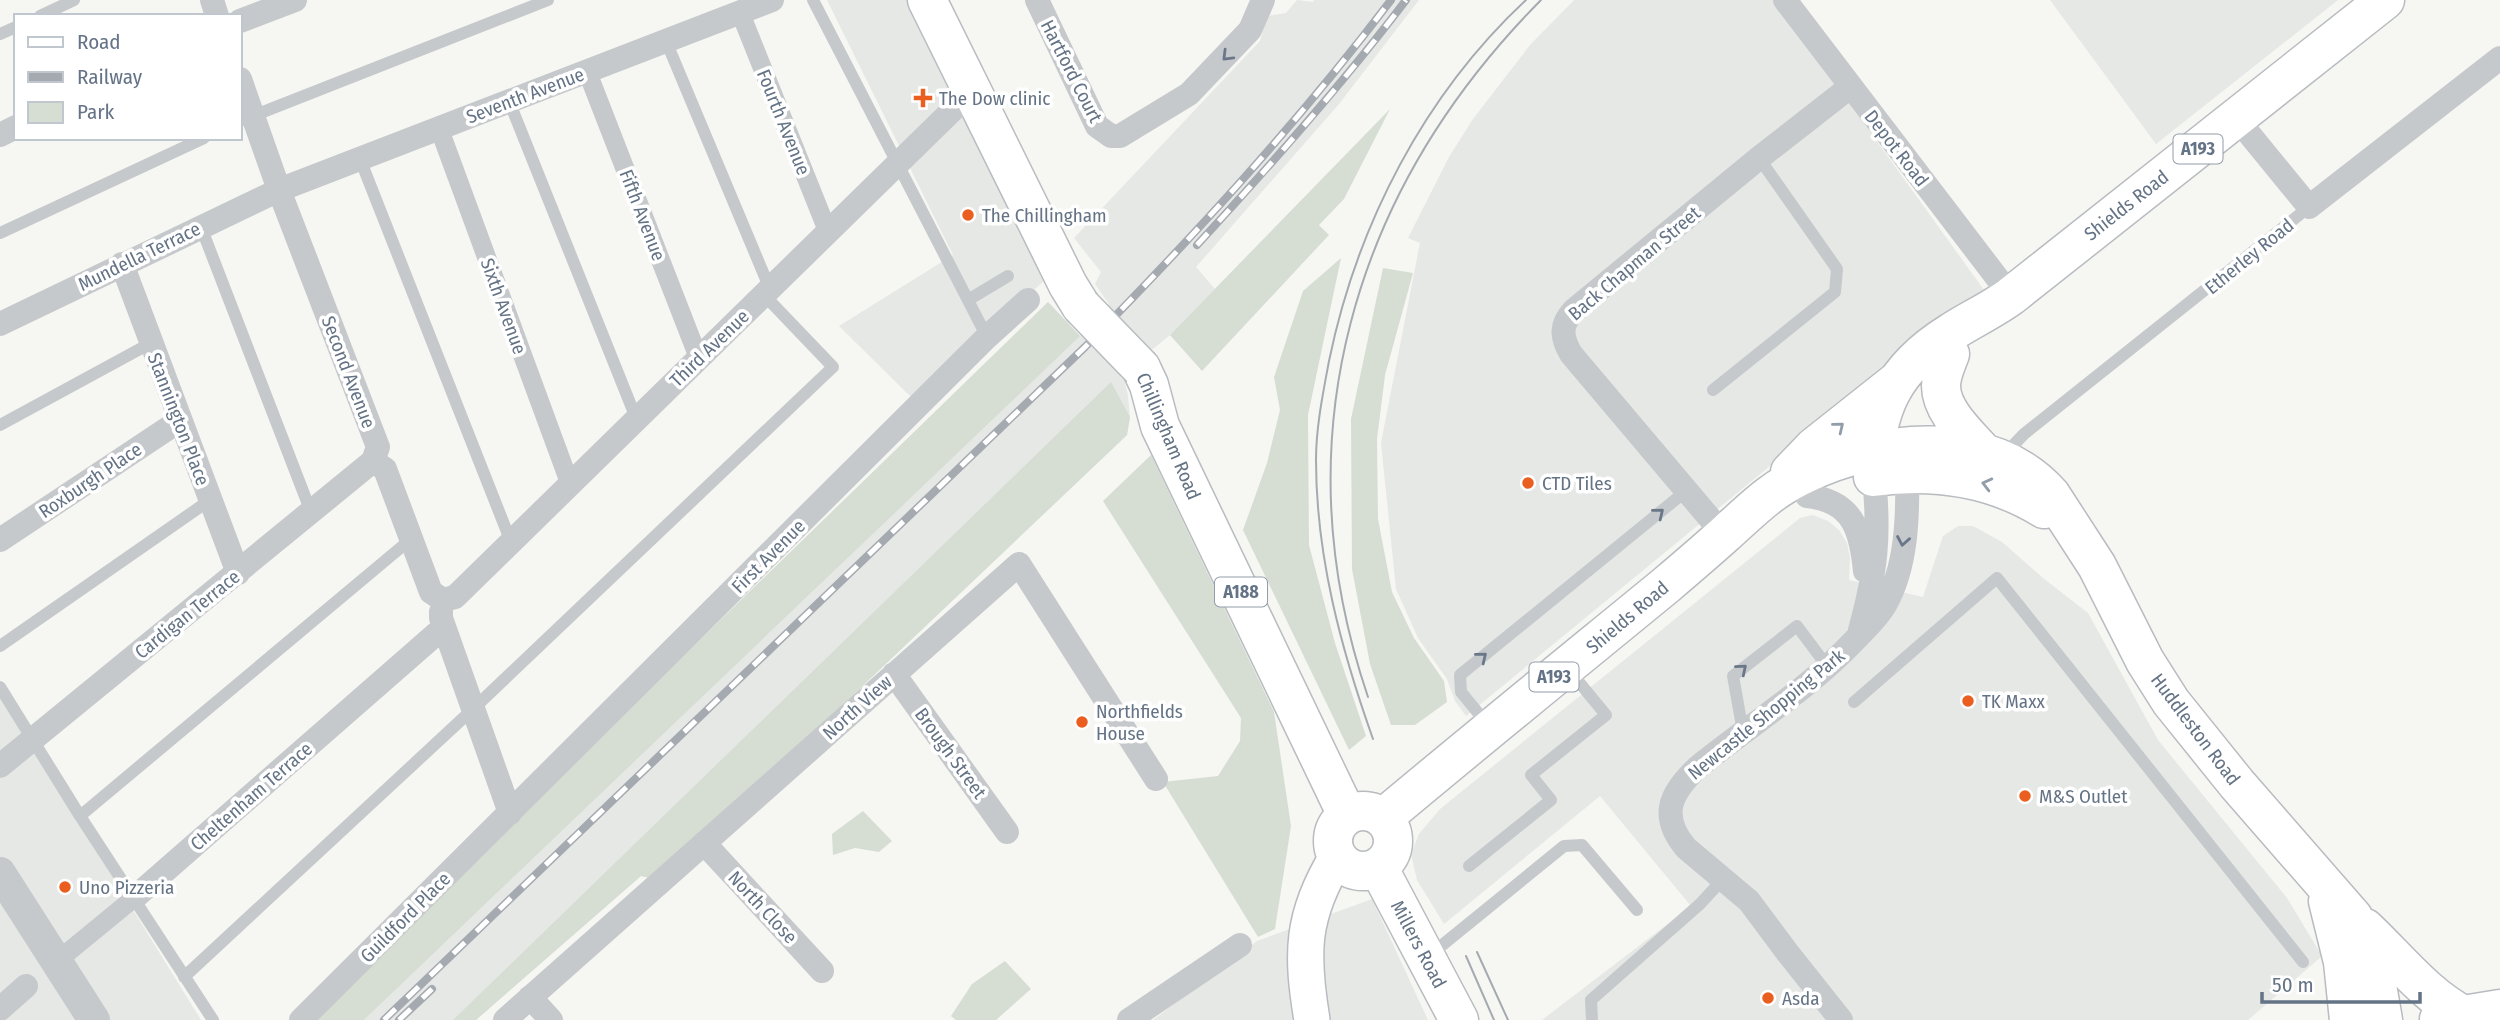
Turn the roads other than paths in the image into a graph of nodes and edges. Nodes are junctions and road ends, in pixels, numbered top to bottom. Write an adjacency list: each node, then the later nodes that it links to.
1 (74, 0): 12 (lane)
2 (295, 0): 13 (street)
3 (548, 0): 21 (lane)
4 (772, 0): 11 (street, Seventh Avenue)
5 (813, 0): 27 (lane)
6 (927, 0): 18 (main road, Chillingham Road / A188)
7 (1037, 0): 8 (street, Hartford Court, one-way to 7)
8 (1264, 0)
9 (1785, 0): 17 (street, Depot Road)
10 (2385, 0): 22 (main road, Shields Road / A193)
11 (740, 12): 14 (street, Seventh Avenue); 31 (street, Fourth Avenue)
12 (44, 14)
13 (242, 20)
14 (666, 41): 16 (street, Seventh Avenue); 35 (lane)
15 (2500, 58): 29 (street, Etherley Road)
16 (587, 71): 20 (street, Seventh Avenue); 43 (street, Fifth Avenue)
17 (1850, 87): 25 (street, Back Chapman Street); 38 (street, Depot Road)
18 (972, 91): 27 (street, Third Avenue); 81 (main road, Chillingham Road / A188, bridge)
19 (242, 92): 21 (street, Second Avenue)
20 (509, 101): 23 (street, Seventh Avenue); 46 (lane)
21 (246, 118): 28 (street, Second Avenue)
22 (2236, 119): 29 (street); 38 (main road, Shields Road / A193)
23 (439, 128): 26 (street, Seventh Avenue); 52 (street, Sixth Avenue)
24 (200, 140): 32 (lane)
25 (1759, 158): 45 (lane); 53 (street, Back Chapman Street)
26 (359, 159): 28 (street, Seventh Avenue); 61 (lane)
27 (898, 163): 31 (street, Third Avenue); 36 (lane)
28 (279, 190): 30 (street, Mundella Terrace); 50 (street, Second Avenue)
29 (2309, 207): 49 (lane, Etherley Road)
30 (201, 226): 33 (street, Mundella Terrace); 56 (lane)
31 (828, 232): 35 (street, Third Avenue)
32 (0, 233)
33 (122, 264): 39 (street, Mundella Terrace); 41 (street, Stannington Place)
34 (1008, 276): 36 (lane)
35 (767, 292): 43 (street, Third Avenue); 73 (lane)
36 (968, 300): 40 (lane)
37 (1028, 300): 40 (street, First Avenue)
38 (2004, 301): 42 (main road, Shields Road / A193); 44 (main road, Shields Road / A193)
39 (0, 324)
40 (987, 337): 79 (street, First Avenue)
41 (150, 343): 47 (street, Stannington Place); 48 (lane)
42 (1950, 355): 49 (main road); 51 (main road, Shields Road / A193)
43 (699, 359): 46 (street, Third Avenue)
44 (1896, 382): 51 (main road, Shields Road / A193); 54 (main road, one-way to 44)
45 (1713, 390)
46 (636, 418): 52 (street, Third Avenue)
47 (179, 421): 55 (street, Stannington Place); 60 (street, Roxburgh Place)
48 (0, 425)
49 (1992, 455): 51 (main road, Huddleston Road); 57 (main road, Huddleston Road)
50 (373, 461): 56 (street, Cardigan Terrace); 59 (street, Second Avenue)
51 (1890, 462): 54 (main road, Shields Road / A193); 57 (main road, Huddleston Road, one-way to 51); 63 (street, Newcastle Shopping Park); 66 (street, Newcastle Shopping Park, one-way to 66)
52 (570, 484): 61 (street, Third Avenue)
53 (1686, 491): 58 (street, Back Chapman Street); 74 (lane, one-way to 53)
54 (1789, 494): 58 (main road, Shields Road / A193); 63 (street)
55 (210, 500): 62 (street, Stannington Place); 67 (lane)
56 (311, 512): 62 (street, Cardigan Terrace)
57 (2070, 524): 89 (main road, Huddleston Road)
58 (1732, 528): 69 (main road, Shields Road / A193)
59 (411, 539): 64 (street, Second Avenue); 80 (lane)
60 (0, 540)
61 (511, 542): 64 (street, Third Avenue)
62 (238, 573): 76 (street, Cardigan Terrace)
63 (1868, 599): 66 (street, Newcastle Shopping Park)
64 (443, 600): 65 (street)
65 (444, 627): 73 (street); 90 (street, Cheltenham Terrace)
66 (1858, 637): 68 (street, Newcastle Shopping Park)
67 (0, 646)
68 (1828, 666): 75 (street, Newcastle Shopping Park); 75 (lane, one-way to 68)
69 (1567, 667): 74 (main road, Shields Road / A193); 85 (lane)
70 (894, 674): 78 (street, North View); 82 (street, Brough Street); 83 (street, North View)
71 (0, 687): 76 (lane)
72 (1854, 702): 96 (lane)
73 (473, 709): 79 (street); 98 (lane)
74 (1490, 728): 81 (main road, Shields Road / A193)
75 (1743, 732): 88 (street, Newcastle Shopping Park)
76 (32, 740): 77 (street, Cardigan Terrace); 80 (lane)
77 (0, 766)
78 (1156, 779)
79 (510, 813): 105 (street, Guildford Place)
80 (80, 816): 90 (lane)
81 (1365, 817): 84 (main road, Shields Road / A193); 86 (main road)
82 (1007, 832)
83 (704, 843): 97 (street, North Close); 100 (street, North View)
84 (1337, 857): 86 (main road); 109 (main road, Shields Road)
85 (1469, 866)
86 (1378, 867): 94 (main road, Millers Road)
87 (0, 873): 95 (street)
88 (1724, 878): 111 (lane); 112 (street, Newcastle Shopping Park)
89 (2323, 883): 92 (main road, Huddleston Road); 113 (main road, Huddleston Road)
90 (134, 898): 95 (street, Cheltenham Terrace); 98 (lane)
91 (1637, 910): 94 (lane)
92 (2353, 917): 102 (main road); 114 (main road, Huddleston Road)
93 (1240, 945): 108 (street)
94 (1427, 957): 110 (main road, Millers Road)
95 (55, 962): 103 (street)
96 (2304, 962)
97 (822, 971)
98 (184, 977): 104 (lane)
99 (26, 986): 101 (street)
100 (530, 997): 106 (street, North View); 107 (street)
101 (0, 1009)
102 (2466, 1015)
103 (94, 1020)
104 (213, 1020)
105 (301, 1020)
106 (505, 1020)
107 (551, 1020)
108 (1129, 1020)
109 (1312, 1020)
110 (1460, 1020)
111 (1592, 1020)
112 (1841, 1020)
113 (2349, 1020)
114 (2384, 1020)

